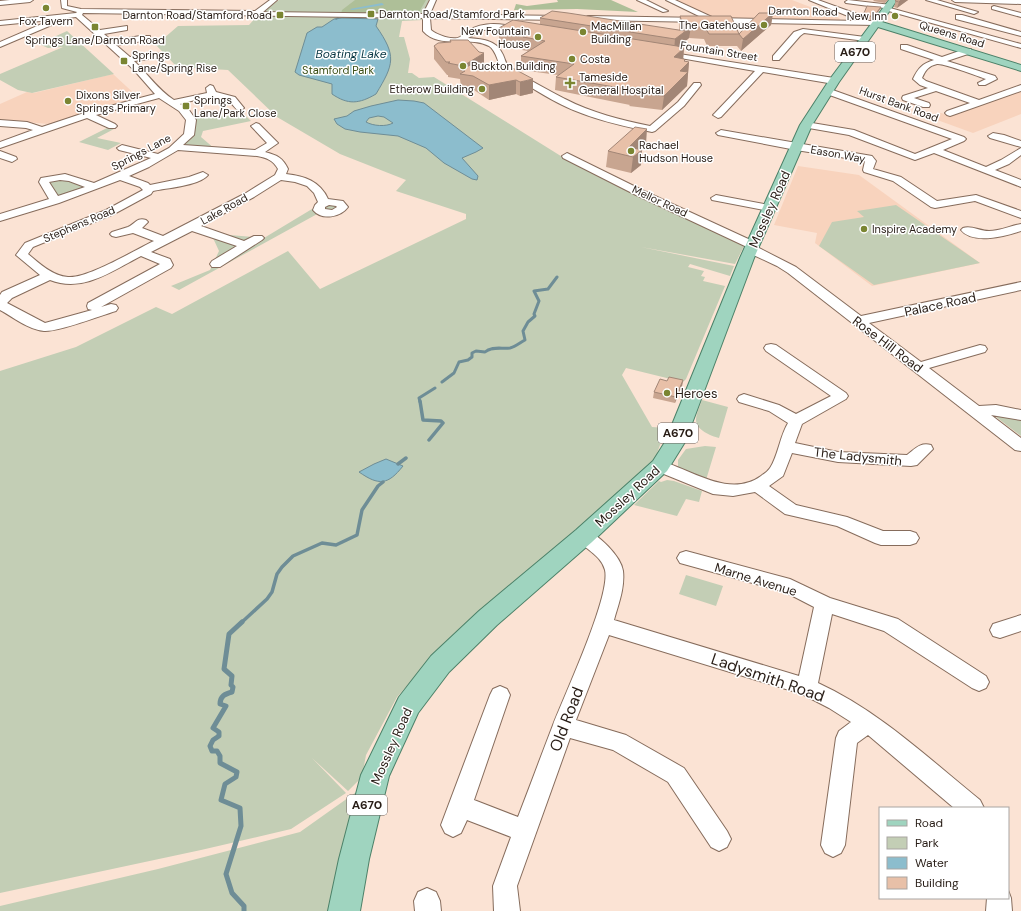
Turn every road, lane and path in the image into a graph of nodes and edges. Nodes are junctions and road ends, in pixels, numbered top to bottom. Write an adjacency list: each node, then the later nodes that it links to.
1 (64, 0): 18 (street)
2 (274, 0): 19 (street)
3 (433, 0): 23 (street)
4 (640, 0): 17 (street)
5 (669, 0): 27 (street)
6 (812, 0): 24 (street)
7 (929, 0): 20 (street)
8 (949, 0): 9 (street)
9 (965, 0): 11 (street); 22 (street)
10 (847, 1): 13 (street); 24 (street)
11 (998, 1): 12 (street); 14 (street)
12 (1021, 2)
13 (893, 3): 21 (street); 28 (main road, Mossley Road / A670)
14 (1021, 7)
15 (30, 8): 16 (street); 16 (street); 26 (street)
16 (2, 11)
17 (665, 11)
18 (79, 13): 19 (street, Darnton Road); 26 (street); 33 (street, Springs Lane)
19 (257, 13): 23 (street, Darnton Road)
20 (980, 14)
21 (914, 15): 34 (street); 36 (street)
22 (1021, 15)
23 (426, 16): 27 (street, Darnton Road); 39 (street)
24 (856, 16): 28 (street)
25 (955, 16): 31 (street)
26 (60, 18): 42 (street)
27 (712, 21): 28 (street, Darnton Road)
28 (876, 24): 38 (main road, Mossley Road / A670); 45 (main road, Queens Road)
29 (1017, 24): 31 (street)
30 (129, 28): 33 (street)
31 (1001, 28): 34 (street); 35 (street)
32 (512, 29): 39 (street)
33 (98, 33): 41 (street, Springs Lane)
34 (981, 34): 40 (street); 43 (street)
35 (1021, 34)
36 (950, 35)
37 (137, 39): 41 (street)
38 (865, 39): 49 (street); 57 (main road, Mossley Road / A670)
39 (461, 40): 55 (street)
40 (965, 40)
41 (110, 44): 50 (street, Springs Lane)
42 (0, 46)
43 (1021, 46)
44 (904, 48): 51 (street)
45 (968, 51): 51 (street); 53 (main road, Queens Road)
46 (657, 52): 48 (street, Fountain Street)
47 (160, 54): 50 (street)
48 (699, 58): 52 (street); 54 (street, Fountain Street)
49 (776, 58)
50 (128, 60): 61 (street, Springs Lane)
51 (941, 60): 56 (street); 58 (street)
52 (686, 67)
53 (1021, 68)
54 (761, 69): 57 (street, Fountain Street); 69 (street)
55 (693, 81)
56 (982, 83)
57 (831, 86): 70 (street, Hurst Bank Road); 73 (main road, Mossley Road / A670)
58 (935, 88): 62 (street); 64 (street)
59 (1021, 88): 64 (street)
60 (896, 94): 62 (street)
61 (161, 95): 63 (street, Springs Lane); 68 (street)
62 (906, 98): 65 (street)
63 (173, 103): 66 (street); 83 (street, Springs Lane)
64 (980, 103): 67 (street)
65 (926, 105)
66 (240, 108)
67 (950, 113)
68 (87, 115): 74 (street); 77 (street)
69 (718, 115)
70 (897, 116): 71 (street); 76 (street, Hurst Bank Road)
71 (884, 120)
72 (0, 123): 77 (street)
73 (806, 125): 84 (main road, Mossley Road / A670); 86 (street)
74 (112, 126)
75 (256, 126): 88 (street)
76 (934, 129): 79 (street); 86 (street, Hurst Bank Road)
77 (41, 130): 82 (street)
78 (721, 133): 84 (street)
79 (921, 134)
80 (993, 136): 81 (street)
81 (1021, 144)
82 (0, 145)
83 (177, 147): 88 (street); 91 (street, Springs Lane)
84 (796, 147): 103 (main road, Mossley Road / A670); 104 (street, Eason Way)
85 (122, 148): 91 (street)
86 (935, 150): 93 (street)
87 (1021, 152): 93 (street)
88 (257, 153): 95 (street)
89 (0, 154): 92 (street)
90 (567, 156): 115 (street, Mellor Road)
91 (159, 157): 96 (street, Springs Lane)
92 (12, 159)
93 (987, 170): 97 (street)
94 (203, 175): 99 (street)
95 (279, 176): 102 (street); 107 (street, Lake Road)
96 (121, 177): 98 (street, Springs Lane); 99 (street)
97 (1021, 184)
98 (95, 187): 101 (street, Springs Lane); 101 (street)
99 (148, 189): 118 (street, Stephens Road)
100 (716, 198): 103 (street)
101 (54, 201): 105 (street, Springs Lane)
102 (324, 203)
103 (769, 208): 115 (main road, Mossley Road / A670)
104 (1021, 215)
105 (0, 218)
106 (144, 221): 109 (street)
107 (191, 227): 113 (street, Lake Road); 114 (street)
108 (1021, 227): 110 (street)
109 (134, 229): 111 (street); 113 (street)
110 (967, 230)
111 (116, 234)
112 (258, 238): 114 (street)
113 (164, 241): 116 (street, Lake Road)
114 (245, 245): 117 (street)
115 (752, 247): 122 (street, Rose Hill Road); 133 (main road, Mossley Road / A670)
116 (141, 252): 118 (street, Lake Road); 121 (street)
117 (216, 264)
118 (52, 277): 121 (street)
119 (1021, 286): 122 (street, Palace Road)
120 (111, 308): 121 (street)
121 (88, 309)
122 (858, 321): 125 (street, Rose Hill Road)
123 (771, 348): 129 (street)
124 (980, 349): 125 (street)
125 (919, 368): 127 (street, Rose Hill Road)
126 (744, 399): 129 (street)
127 (976, 411): 128 (street); 130 (street, Rose Hill Road)
128 (1021, 415)
129 (796, 421): 131 (street)
130 (1021, 446)
131 (786, 447): 132 (street, The Ladysmith); 134 (street)
132 (925, 449)
133 (660, 466): 134 (street); 135 (main road, Mossley Road / A670)
134 (758, 486): 136 (street)
135 (584, 536): 139 (street, Old Road); 152 (main road, Mossley Road / A670)
136 (910, 538)
137 (686, 558): 138 (street, Marne Avenue)
138 (824, 604): 142 (street, Marne Avenue); 143 (street)
139 (603, 624): 143 (street, Ladysmith Road); 146 (street, Old Road)
140 (1021, 624): 141 (street)
141 (1000, 630)
142 (979, 682)
143 (807, 687): 145 (street, Ladysmith Road)
144 (500, 695): 148 (street)
145 (868, 722): 147 (street, Ladysmith Road); 150 (street)
146 (563, 726): 148 (street, Old Road); 149 (street)
147 (971, 807)
148 (525, 831): 153 (street, Old Road)
149 (719, 839)
150 (833, 845)
151 (999, 899): 154 (street)
152 (344, 911)
153 (507, 911)
154 (999, 911)

